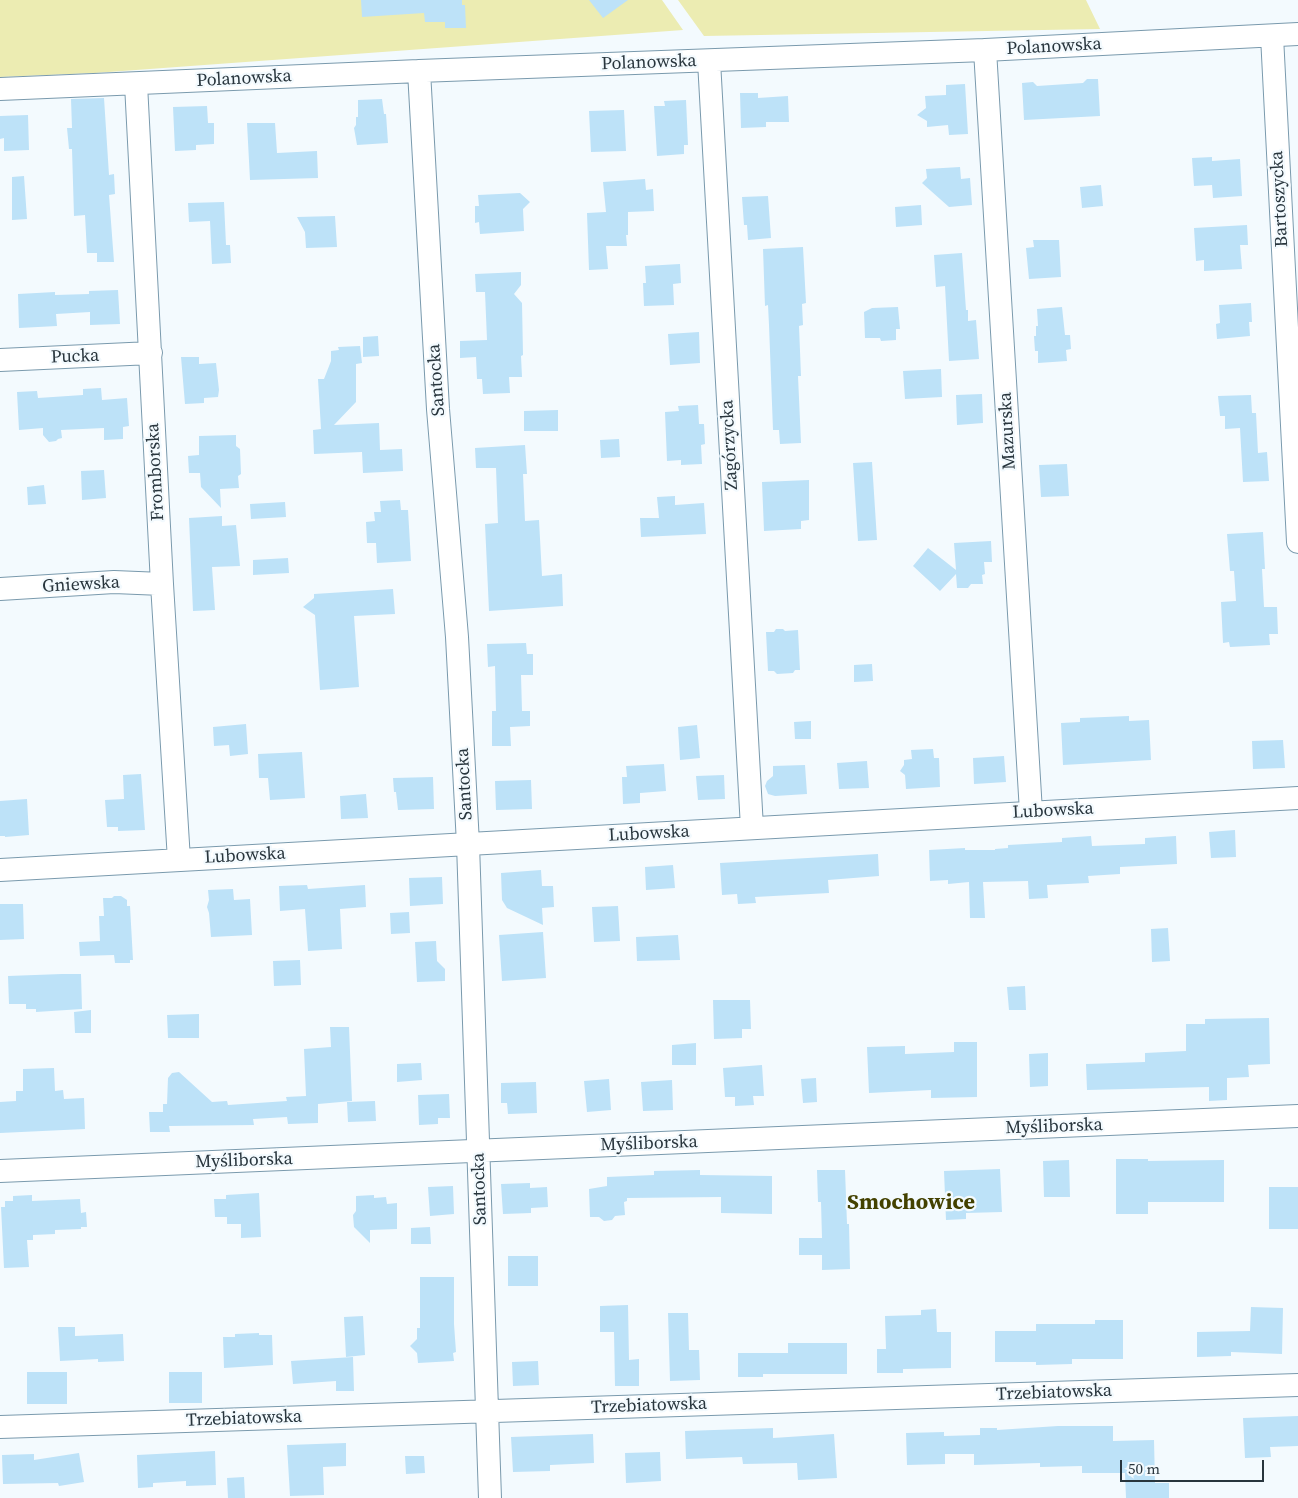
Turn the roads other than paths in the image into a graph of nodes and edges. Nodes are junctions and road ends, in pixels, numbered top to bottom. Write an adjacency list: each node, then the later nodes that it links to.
1 (1298, 34): 2 (street, Polanowska)
2 (1272, 36): 3 (street, Polanowska); 10 (street, Bartoszycka)
3 (985, 50): 4 (street, Polanowska); 14 (street, Mazurska)
4 (709, 61): 5 (street, Polanowska); 15 (street, Zagórzycka)
5 (419, 71): 6 (street, Polanowska); 16 (street, Santocka)
6 (136, 84): 7 (street, Polanowska); 8 (street, Fromborska)
7 (0, 89)
8 (151, 353): 9 (street, Pucka); 11 (street, Fromborska)
9 (0, 360)
10 (1298, 542)
11 (162, 584): 12 (street, Gniewska); 17 (street, Fromborska)
12 (0, 589)
13 (1298, 798): 14 (street, Lubowska)
14 (1030, 812): 15 (street, Lubowska)
15 (752, 828): 16 (street, Lubowska)
16 (468, 844): 17 (street, Lubowska); 20 (street, Santocka)
17 (179, 860): 18 (street, Lubowska)
18 (0, 870)
19 (1298, 1116): 20 (street, Myśliborska)
20 (478, 1152): 21 (street, Myśliborska); 23 (street, Santocka)
21 (0, 1171)
22 (1298, 1385): 23 (street, Trzebiatowska)
23 (486, 1412): 24 (street, Trzebiatowska); 25 (street, Santocka)
24 (0, 1427)
25 (490, 1498)

